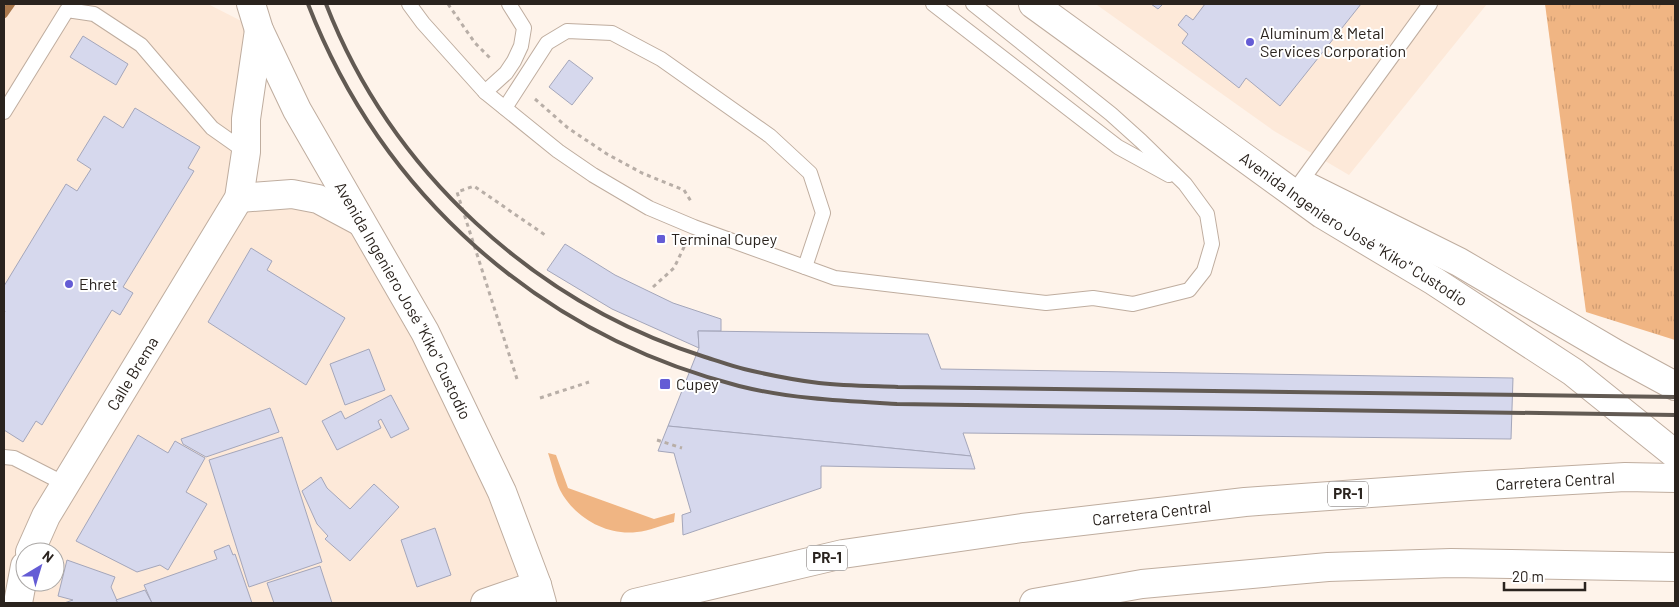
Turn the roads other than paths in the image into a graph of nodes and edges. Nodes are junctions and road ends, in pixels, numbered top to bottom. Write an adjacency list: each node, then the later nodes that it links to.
1 (251, 4): 8 (main road, Avenida Ingeniero José "Kiko" Custodio)
2 (409, 4): 9 (lane)
3 (509, 4): 9 (lane)
4 (933, 4): 15 (lane)
5 (973, 4): 15 (lane)
6 (1033, 4): 12 (main road, Avenida Ingeniero José "Kiko" Custodio)
7 (1430, 4): 14 (lane)
8 (259, 30): 13 (main road); 17 (main road, Avenida Ingeniero José "Kiko" Custodio)
9 (485, 92): 10 (lane)
10 (505, 108): 18 (lane); 18 (lane)
11 (4, 112): 13 (lane)
12 (1230, 148): 14 (main road); 20 (main road, Avenida Ingeniero José "Kiko" Custodio)
13 (246, 152): 16 (main road)
14 (1300, 183): 19 (main road)
15 (1185, 184): 18 (lane)
16 (239, 198): 17 (main road); 23 (main road, Calle Brema)
17 (362, 222): 26 (main road, Avenida Ingeniero José "Kiko" Custodio)
18 (805, 267)
19 (1675, 386)
20 (1675, 454)
21 (4, 456): 23 (lane)
22 (1675, 478): 28 (main road, Carretera Central / PR-1)
23 (65, 484): 24 (main road, Calle Brema)
24 (34, 542)
25 (1675, 567): 29 (main road)
26 (540, 594): 27 (main road)
27 (485, 603)
28 (634, 603)
29 (1034, 603)

